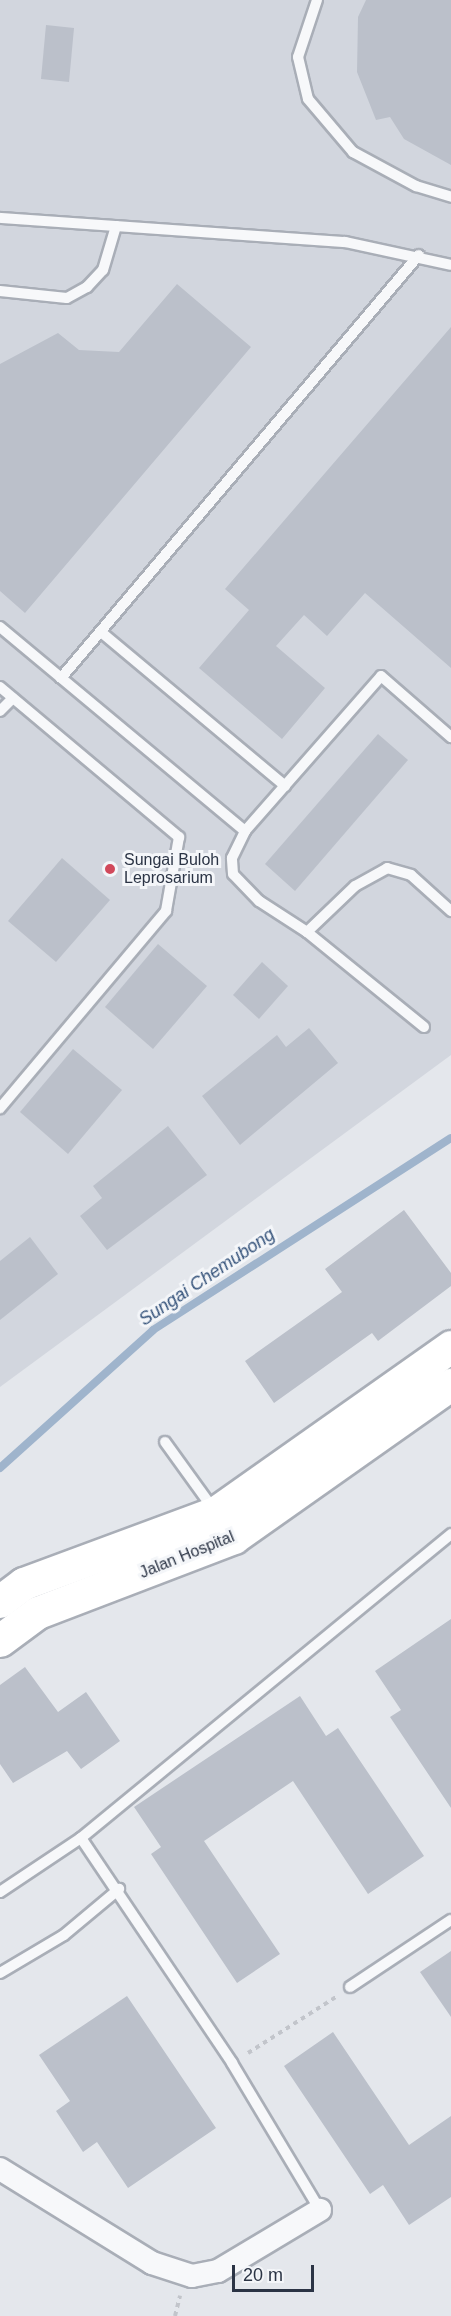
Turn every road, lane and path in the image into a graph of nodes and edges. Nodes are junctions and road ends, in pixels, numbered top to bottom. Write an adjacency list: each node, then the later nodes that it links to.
1 (317, 0): 2 (lane)
2 (451, 197)
3 (0, 218): 4 (lane)
4 (116, 226): 5 (lane); 7 (lane)
5 (419, 255): 6 (lane); 9 (lane)
6 (451, 265)
7 (0, 291)
8 (0, 627): 10 (lane)
9 (100, 632): 10 (lane); 15 (lane)
10 (61, 678): 16 (lane)
11 (0, 687): 12 (lane)
12 (13, 698): 13 (lane); 20 (lane)
13 (0, 711)
14 (451, 736): 15 (lane)
15 (285, 786): 16 (lane)
16 (245, 831): 18 (lane)
17 (451, 911): 18 (lane)
18 (307, 932): 19 (lane)
19 (424, 1027)
20 (0, 1108)
21 (451, 1347): 24 (main road, Jalan Hospital)
22 (451, 1385): 24 (main road, Jalan Hospital)
23 (165, 1442): 24 (lane)
24 (225, 1526): 26 (main road, Jalan Hospital); 27 (main road, Jalan Hospital)
25 (451, 1534): 28 (lane)
26 (0, 1602)
27 (0, 1641)
28 (81, 1838): 29 (lane); 30 (lane)
29 (119, 1889): 32 (lane); 34 (lane)
30 (0, 1892)
31 (451, 1920): 33 (lane)
32 (0, 1973)
33 (350, 1988): 34 (path)
34 (232, 2063): 36 (lane)
35 (0, 2169): 36 (street)
36 (320, 2210)

